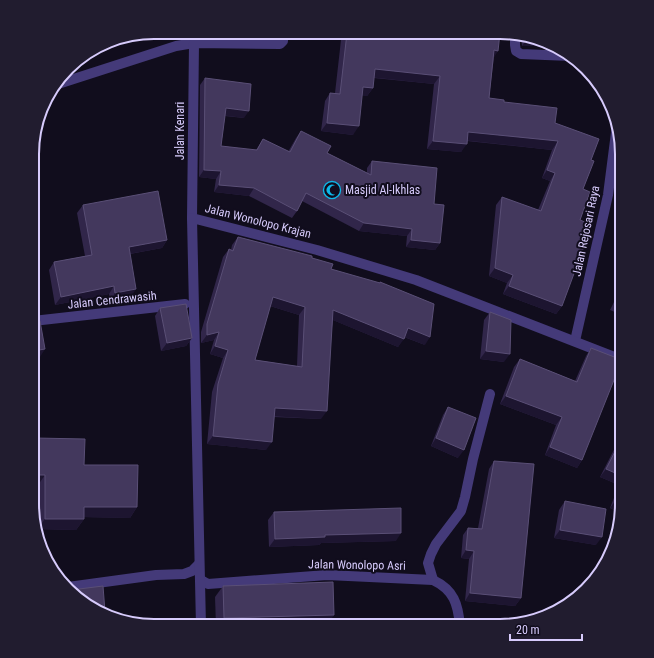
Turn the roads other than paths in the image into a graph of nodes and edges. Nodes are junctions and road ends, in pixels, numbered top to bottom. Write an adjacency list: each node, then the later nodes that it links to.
1 (283, 39): 3 (street)
2 (515, 40): 4 (street)
3 (194, 43): 5 (street); 7 (street, Jalan Kenari)
4 (559, 56)
5 (65, 82)
6 (615, 146): 10 (street, Jalan Rejosari Raya)
7 (192, 218): 8 (street, Jalan Wonolopo Krajan); 10 (street, Jalan Wonolopo Krajan)
8 (193, 304): 9 (street, Jalan Cendrawasih); 13 (street, Jalan Wonolopo Krajan)
9 (39, 320)
10 (575, 341): 11 (street, Jalan Wonolopo Krajan)
11 (615, 357)
12 (490, 394): 15 (street)
13 (199, 564): 14 (street, Jalan Wonolopo Krajan); 16 (street)
14 (201, 580): 15 (street, Jalan Wonolopo Asri); 17 (street, Jalan Wonolopo Krajan)
15 (433, 580): 18 (street)
16 (74, 586)
17 (201, 619)
18 (459, 619)

